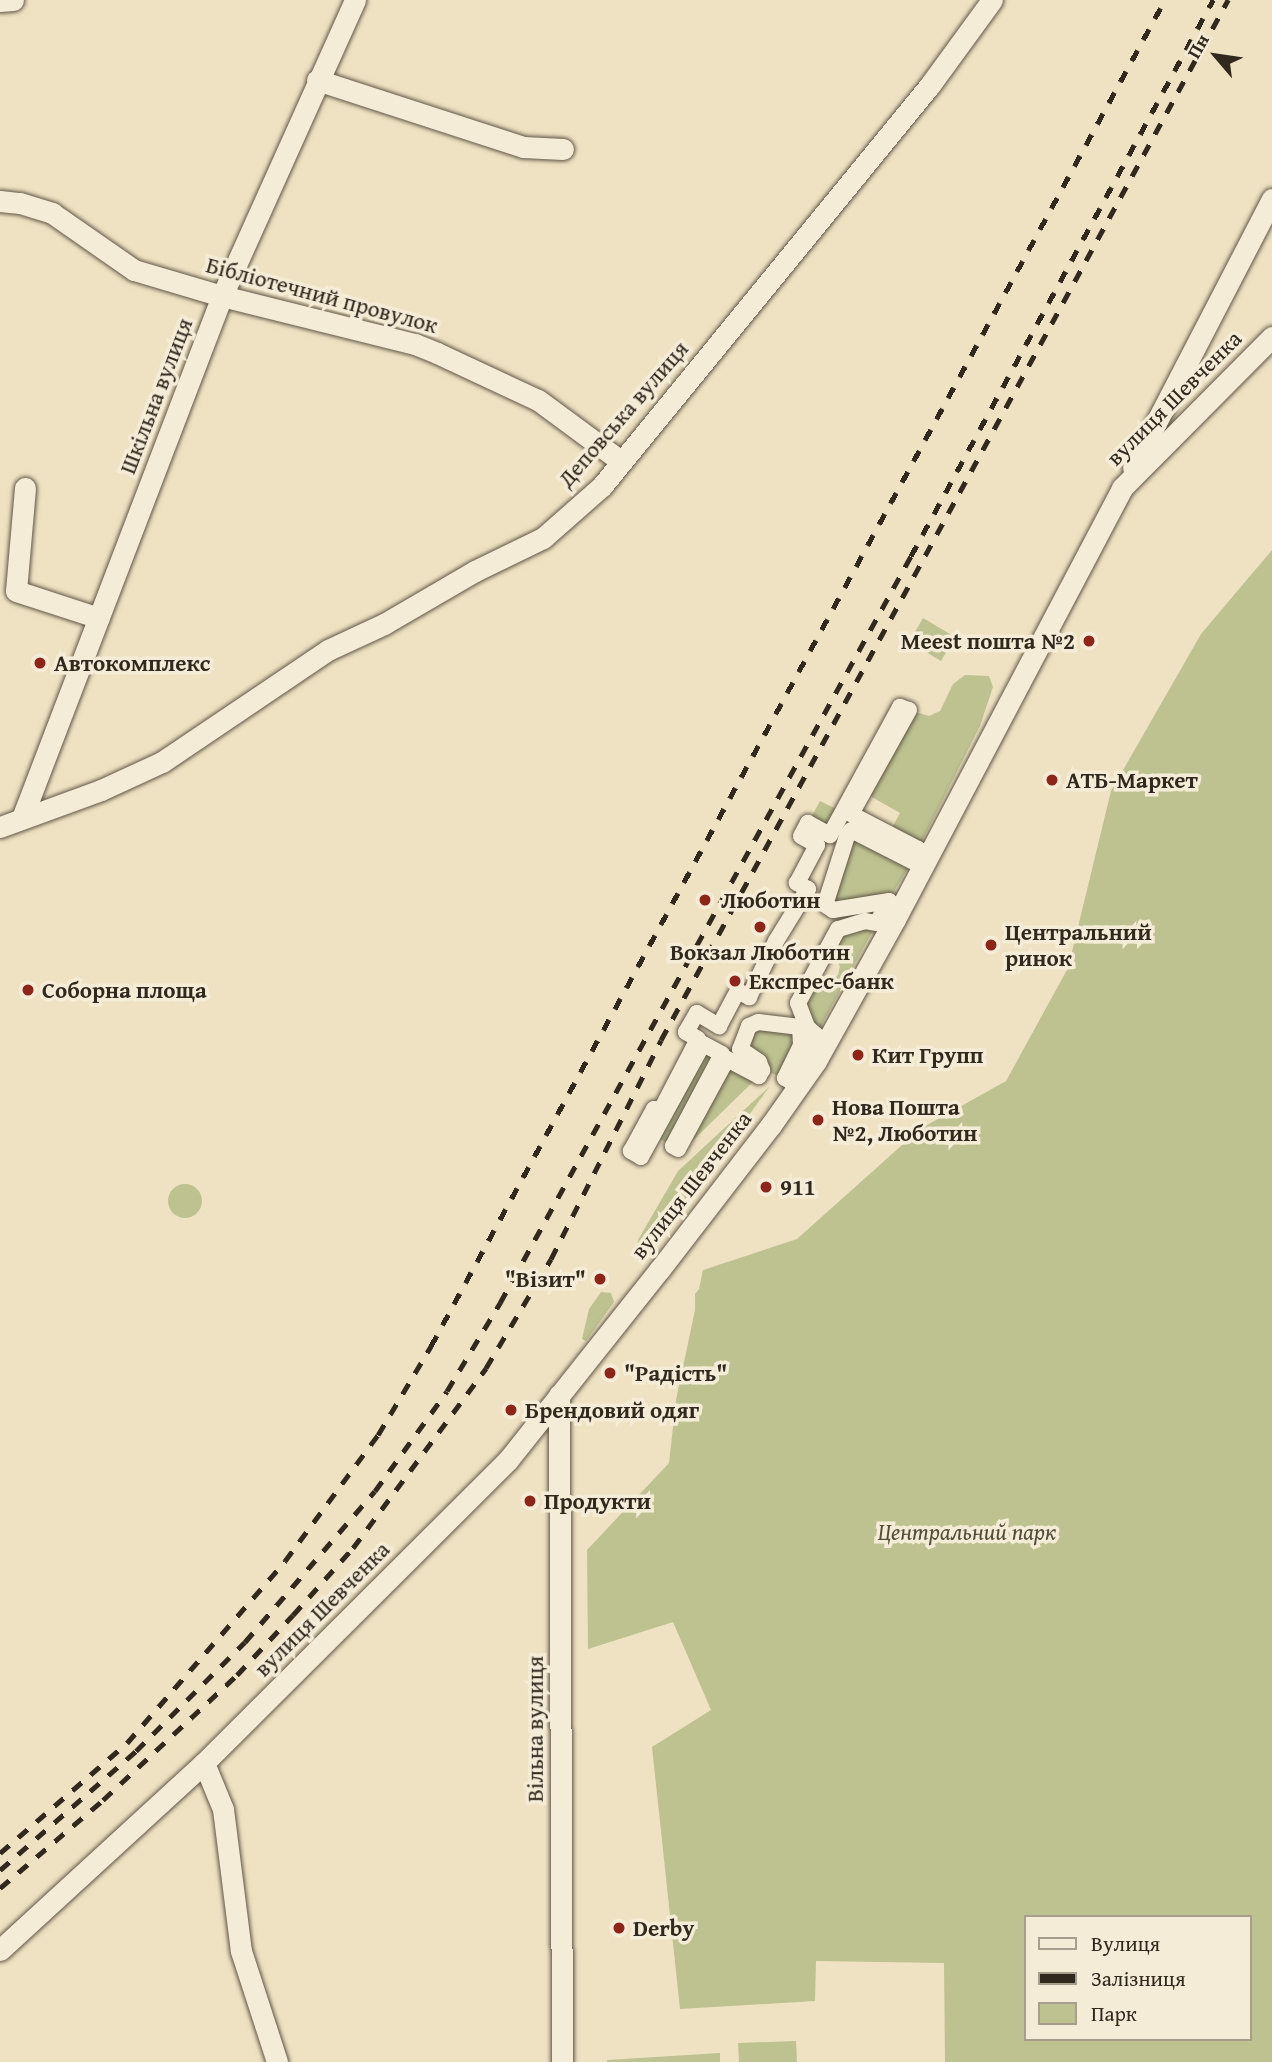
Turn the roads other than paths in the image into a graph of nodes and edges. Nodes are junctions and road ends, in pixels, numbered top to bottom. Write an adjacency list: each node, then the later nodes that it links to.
1 (13, 0): 4 (street)
2 (355, 0): 5 (street, Шкільна вулиця)
3 (992, 0): 11 (street, Деповська вулиця)
4 (0, 1)
5 (317, 80): 6 (street); 9 (street, Шкільна вулиця)
6 (563, 149)
7 (1272, 199): 13 (street)
8 (0, 201): 9 (street, Бібліотечний провулок)
9 (222, 296): 11 (street, Бібліотечний провулок); 14 (street, Шкільна вулиця)
10 (1272, 337): 13 (street, вулиця Шевченка)
11 (622, 462): 15 (street, Деповська вулиця)
12 (25, 488): 14 (street)
13 (1122, 488): 18 (street, вулиця Шевченка)
14 (99, 618): 15 (street, Шкільна вулиця)
15 (22, 818): 16 (street, Деповська вулиця)
16 (0, 827)
17 (877, 923): 17 (street)
18 (559, 1395): 19 (street, вулиця Шевченка); 22 (street, Вільна вулиця)
19 (204, 1763): 20 (street, вулиця Шевченка); 21 (street)
20 (0, 1950)
21 (277, 2062)
22 (562, 2062)

